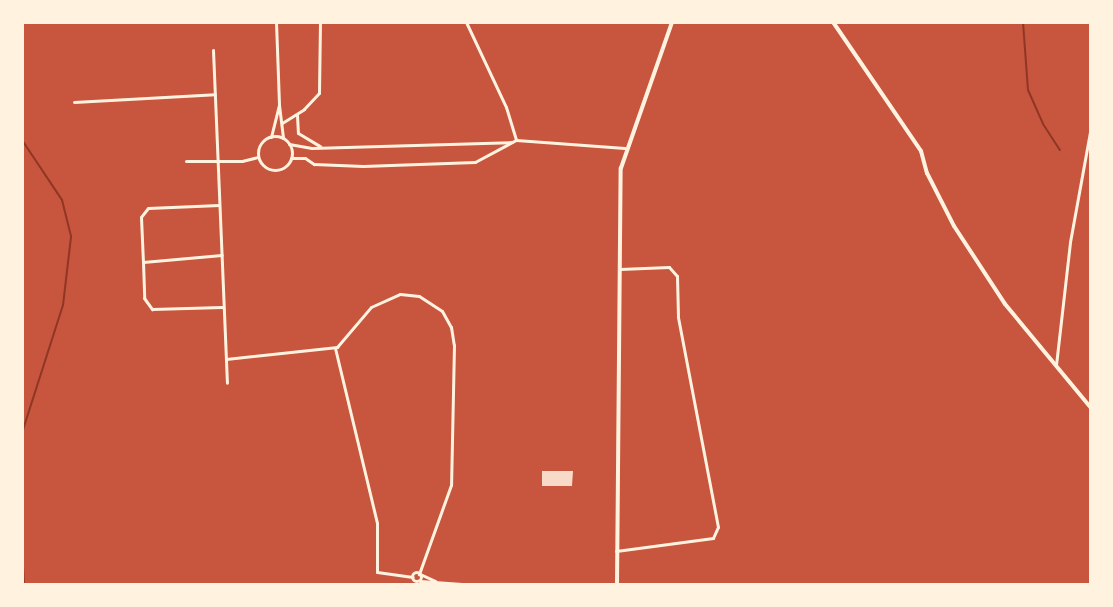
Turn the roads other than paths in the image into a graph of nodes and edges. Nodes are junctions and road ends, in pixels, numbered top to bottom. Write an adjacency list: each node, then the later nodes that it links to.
1 (276, 22): 9 (street)
2 (320, 22): 10 (street)
3 (466, 22): 15 (street)
4 (672, 22): 18 (street)
5 (833, 22): 30 (street)
6 (213, 50): 7 (street)
7 (215, 94): 8 (street); 22 (street)
8 (74, 102)
9 (279, 105): 11 (street); 13 (street)
10 (297, 115): 11 (street); 17 (street)
11 (282, 123): 14 (street)
12 (1091, 127): 30 (street)
13 (271, 137): 14 (street); 19 (street)
14 (283, 138): 16 (street)
15 (514, 141): 17 (street); 18 (street); 20 (street)
16 (289, 144): 17 (street); 20 (street)
17 (325, 147)
18 (625, 148): 26 (street)
19 (258, 157): 20 (street); 22 (street)
20 (291, 158)
21 (186, 161): 22 (street)
22 (219, 162): 23 (street)
23 (219, 205): 24 (street); 25 (street)
24 (222, 255): 25 (street); 27 (street)
25 (143, 262): 27 (street)
26 (620, 269): 33 (street); 33 (street)
27 (224, 307): 29 (street)
28 (335, 348): 29 (street); 34 (street); 35 (street)
29 (226, 359): 31 (street)
30 (1056, 365): 32 (street)
31 (227, 383)
32 (1091, 408)
33 (616, 551): 38 (street)
34 (420, 574): 35 (street); 36 (street); 37 (street)
35 (413, 577): 36 (street)
36 (420, 581): 37 (street)
37 (439, 582): 38 (street)
38 (617, 584)

